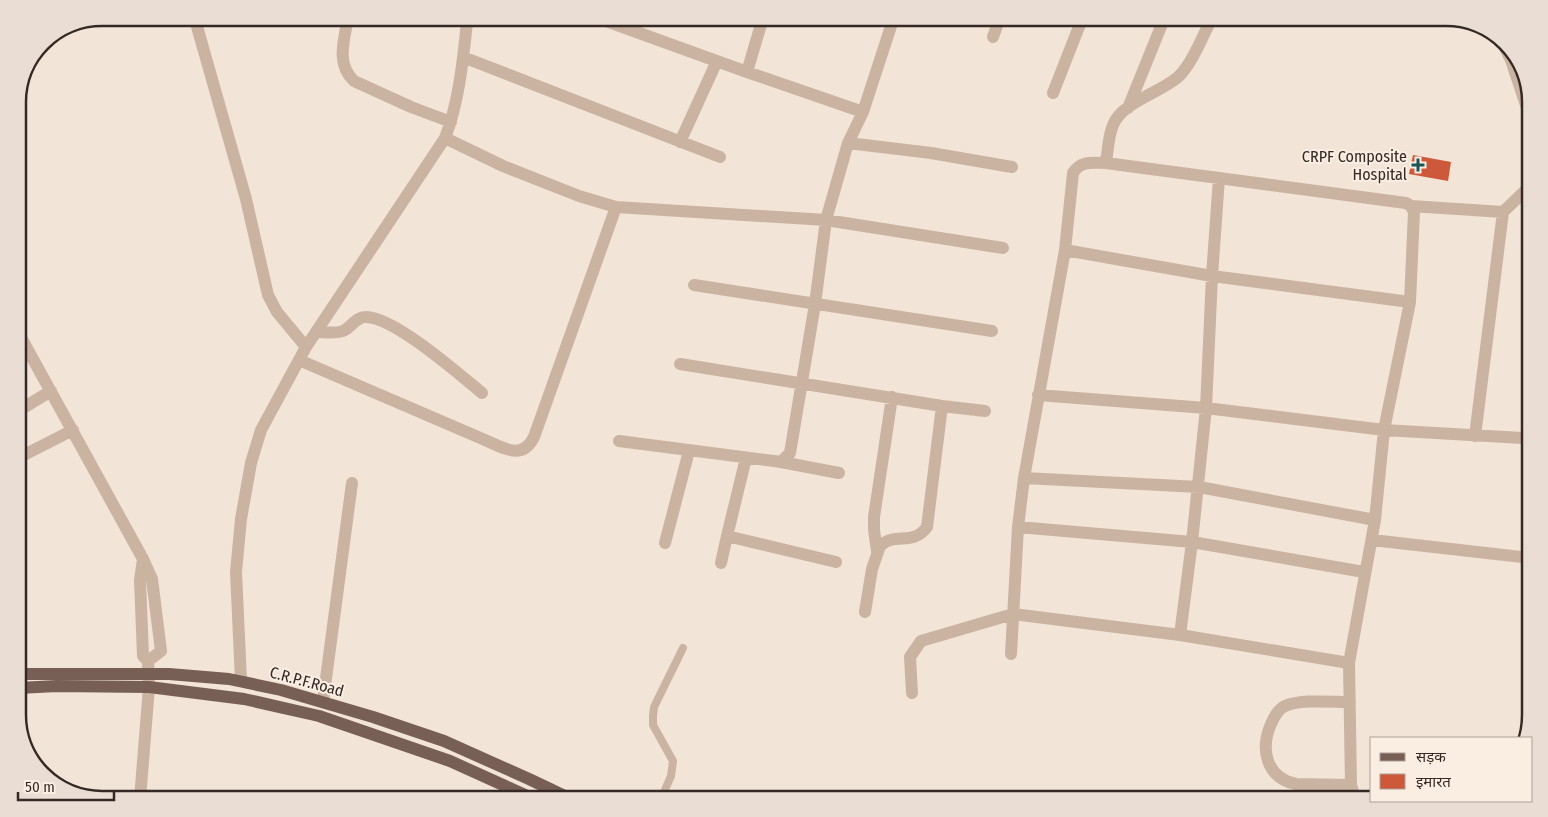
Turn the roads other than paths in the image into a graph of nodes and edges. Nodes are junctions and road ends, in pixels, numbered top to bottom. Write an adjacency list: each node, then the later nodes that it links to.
1 (197, 26): 42 (street)
2 (346, 26): 20 (street)
3 (467, 26): 12 (street)
4 (620, 26): 13 (street)
5 (761, 26): 15 (street)
6 (890, 26): 19 (street)
7 (997, 26): 11 (street)
8 (1079, 26): 17 (street)
9 (1161, 26): 18 (street)
10 (1209, 26): 18 (street)
11 (993, 37)
12 (463, 57): 20 (street); 22 (street)
13 (717, 61): 15 (street); 22 (street)
14 (1514, 69): 16 (street)
15 (747, 72): 19 (street)
16 (1520, 86)
17 (1053, 93)
18 (1128, 108): 25 (street)
19 (863, 112): 23 (street)
20 (451, 122): 21 (street)
21 (445, 138): 30 (street); 40 (street)
22 (680, 142): 24 (street)
23 (848, 143): 26 (street); 32 (street)
24 (720, 158)
25 (1106, 163): 27 (street); 34 (street)
26 (1012, 167)
27 (1219, 178): 29 (street); 35 (street)
28 (1522, 194): 31 (street)
29 (1411, 206): 31 (street); 37 (street)
30 (616, 207): 32 (street); 43 (street)
31 (1503, 212): 56 (street)
32 (826, 220): 33 (street); 38 (street)
33 (1003, 248)
34 (1065, 250): 35 (street); 48 (street)
35 (1212, 276): 37 (street); 52 (street)
36 (694, 285): 38 (street)
37 (1410, 302): 55 (street)
38 (815, 304): 39 (street); 45 (street)
39 (992, 331)
40 (316, 332): 42 (street); 47 (street)
41 (26, 346): 46 (street)
42 (306, 347): 43 (street)
43 (299, 360): 86 (street)
44 (680, 364): 45 (street)
45 (802, 384): 49 (street); 62 (street)
46 (51, 391): 50 (street); 54 (street)
47 (482, 393)
48 (1038, 395): 52 (street); 64 (street)
49 (892, 397): 51 (street); 73 (street)
50 (26, 406)
51 (942, 406): 53 (street); 73 (street)
52 (1206, 408): 55 (street); 66 (street)
53 (985, 411)
54 (73, 430): 60 (street); 84 (street)
55 (1384, 430): 56 (street); 67 (street)
56 (1475, 436): 57 (street)
57 (1522, 438)
58 (619, 441): 59 (street)
59 (688, 451): 61 (street); 72 (street)
60 (26, 454)
61 (746, 458): 62 (street); 69 (street)
62 (782, 462): 63 (street)
63 (839, 473)
64 (1024, 478): 66 (street); 68 (street)
65 (352, 483): 90 (street)
66 (1199, 487): 67 (street); 71 (street)
67 (1375, 520): 70 (street)
68 (1018, 527): 71 (street); 79 (street)
69 (727, 536): 75 (street); 76 (street)
70 (1372, 540): 74 (street); 77 (street)
71 (1192, 542): 77 (street); 80 (street)
72 (665, 543)
73 (877, 551): 78 (street)
74 (1522, 557)
75 (836, 562)
76 (721, 563)
77 (1364, 572): 83 (street)
78 (865, 612)
79 (1013, 614): 80 (street); 82 (street); 89 (street)
80 (1180, 635): 83 (street)
81 (683, 648): 96 (lane)
82 (1011, 654)
83 (1349, 663): 91 (street)
84 (148, 667): 85 (main road, C.R.P.F.Road); 86 (main road, C.R.P.F.Road); 87 (street)
85 (26, 674)
86 (241, 681): 90 (main road, C.R.P.F.Road)
87 (149, 687): 88 (main road, C.R.P.F.Road); 93 (street); 94 (main road, C.R.P.F.Road)
88 (26, 688)
89 (912, 693)
90 (323, 702): 95 (main road, C.R.P.F.Road)
91 (1350, 702): 92 (street); 92 (street)
92 (1351, 785): 97 (street)
93 (141, 791)
94 (503, 791)
95 (553, 791)
96 (665, 791)
97 (1352, 791)

